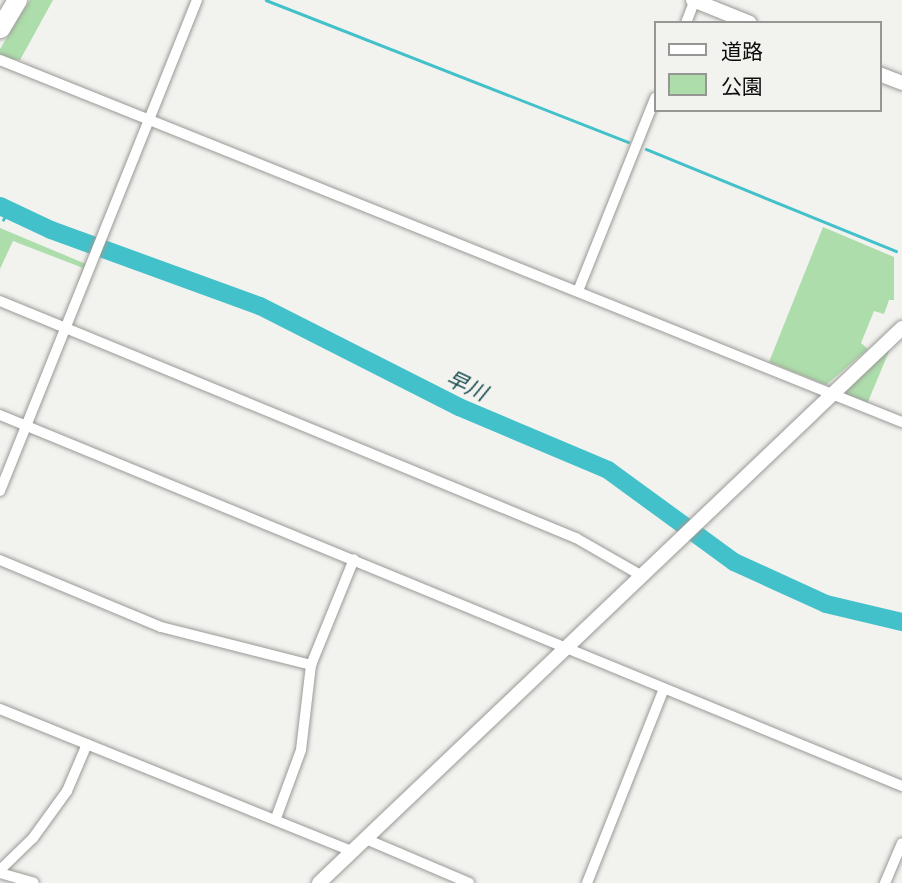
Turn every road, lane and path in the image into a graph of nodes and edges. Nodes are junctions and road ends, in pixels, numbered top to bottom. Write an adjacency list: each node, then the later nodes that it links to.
1 (17, 0): 6 (highway)
2 (197, 0): 11 (street)
3 (694, 0): 4 (street); 5 (street)
4 (687, 21)
5 (745, 21)
6 (0, 28)
7 (0, 60): 11 (street)
8 (881, 75): 9 (street)
9 (902, 83)
10 (654, 101): 12 (street)
11 (149, 121): 12 (street); 14 (street)
12 (578, 291): 16 (street)
13 (0, 301): 14 (street)
14 (66, 327): 19 (street); 23 (street)
15 (902, 328): 16 (street)
16 (832, 394): 18 (street); 23 (street)
17 (0, 415): 19 (street)
18 (902, 422)
19 (26, 425): 20 (street); 21 (street)
20 (0, 491)
21 (354, 559): 24 (street); 25 (street)
22 (0, 560): 25 (street)
23 (642, 576): 24 (street)
24 (566, 647): 26 (street); 31 (street)
25 (311, 664): 30 (street)
26 (664, 689): 29 (street); 38 (street)
27 (0, 709): 28 (street)
28 (87, 744): 30 (street); 34 (street)
29 (902, 786)
30 (276, 818): 33 (street)
31 (366, 839): 33 (street); 37 (street)
32 (902, 843): 39 (street)
33 (352, 851): 36 (street)
34 (0, 872): 35 (street)
35 (34, 883)
36 (318, 883)
37 (470, 883)
38 (587, 883)
39 (886, 883)

